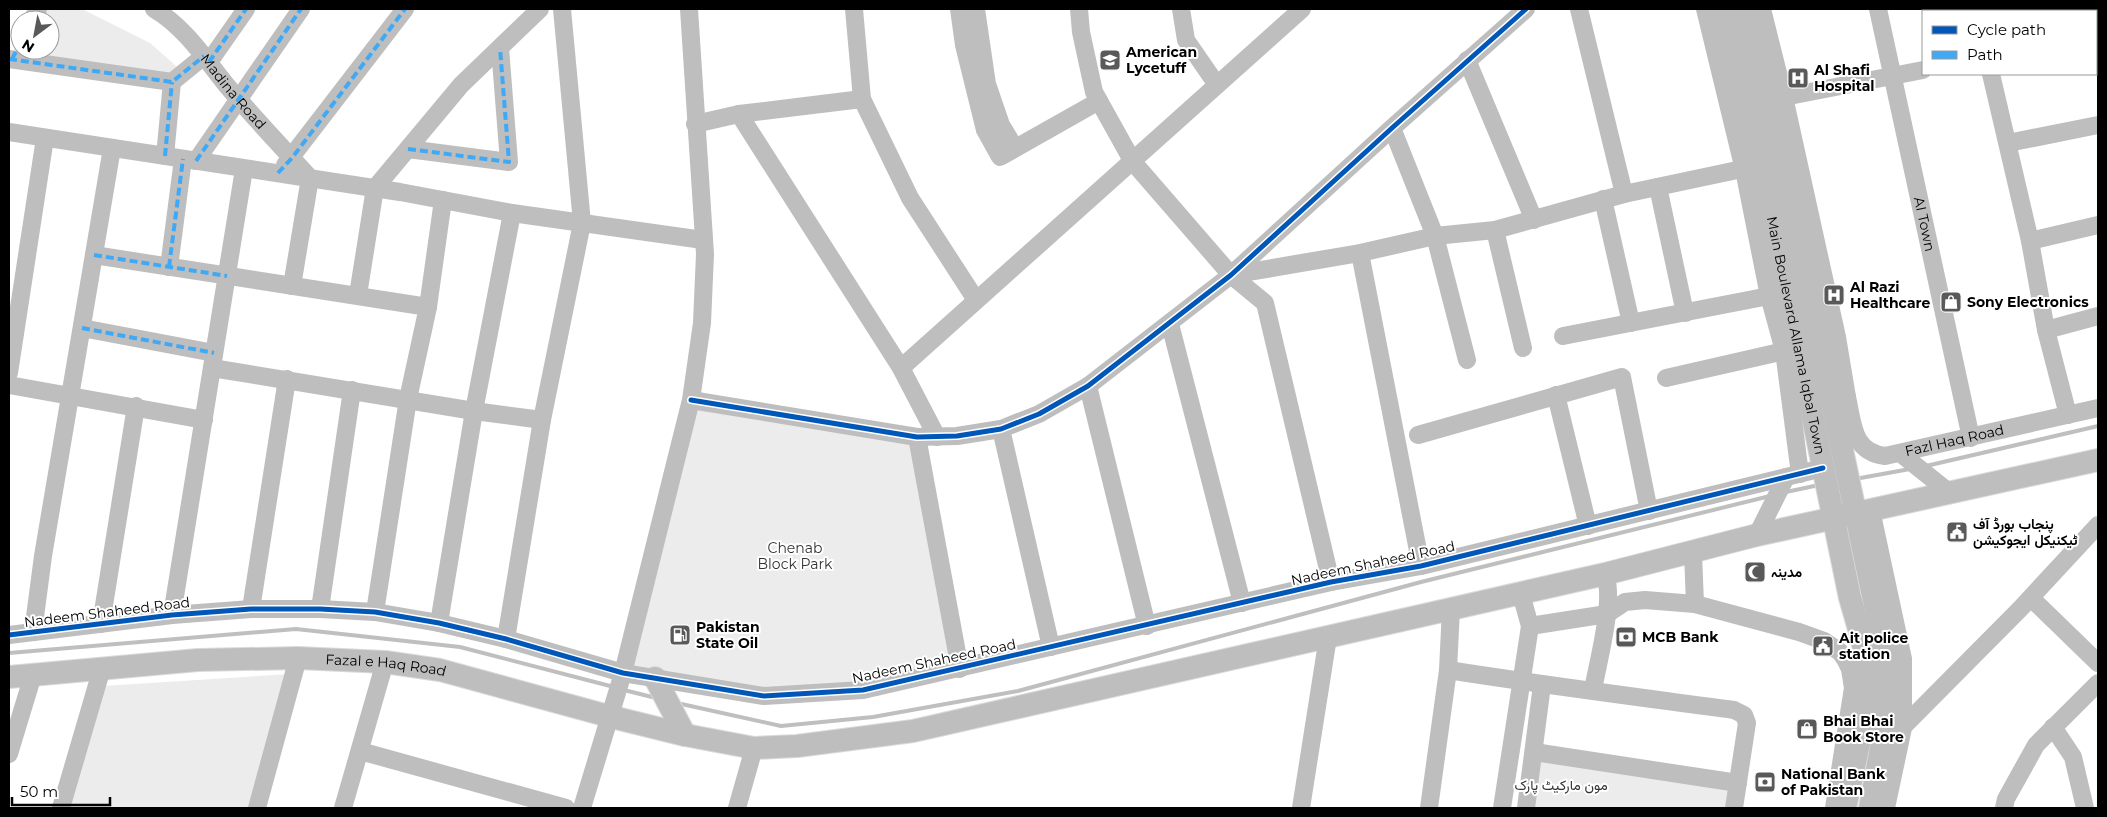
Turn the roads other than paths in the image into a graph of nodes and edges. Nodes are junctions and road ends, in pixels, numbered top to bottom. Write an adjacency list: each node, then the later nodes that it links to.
1 (154, 9): 22 (street, Madina Road)
2 (246, 9): 22 (street)
3 (301, 9): 31 (street)
4 (405, 9): 45 (street)
5 (540, 9): 21 (street)
6 (562, 9): 59 (street)
7 (689, 9): 35 (street)
8 (854, 9): 32 (street)
9 (959, 9): 42 (street)
10 (976, 9): 42 (street)
11 (1079, 9): 33 (street)
12 (1181, 9): 29 (street)
13 (1302, 9): 29 (street)
14 (1526, 9): 24 (street)
15 (1578, 9): 54 (street)
16 (1705, 9): 48 (street)
17 (1725, 9): 48 (main road, Main Boulevard Allama Iqbal Town)
18 (1746, 9): 96 (main road, Main Boulevard Allama Iqbal Town)
19 (1762, 9): 30 (street, Fazl Haq Road)
20 (1878, 9): 27 (street, AI Town)
21 (500, 48): 43 (street); 43 (street)
22 (206, 59): 28 (street); 31 (street, Madina Road)
23 (48, 60): 28 (street)
24 (1467, 60): 37 (street); 58 (street)
25 (1922, 70): 27 (street)
26 (1991, 75): 40 (street)
27 (1894, 76): 30 (street); 108 (street, AI Town)
28 (172, 82): 44 (street)
29 (1217, 85): 47 (street)
30 (1784, 97): 96 (street, Fazl Haq Road)
31 (238, 98): 45 (street, Madina Road); 46 (street)
32 (862, 99): 34 (street); 73 (street)
33 (1099, 102): 42 (street); 47 (street)
34 (739, 114): 35 (street); 86 (street)
35 (696, 124): 63 (street)
36 (2098, 125): 40 (street)
37 (1392, 128): 62 (street); 69 (street)
38 (9, 132): 39 (street)
39 (45, 138): 41 (street); 87 (street)
40 (2008, 144): 64 (street)
41 (112, 148): 44 (street); 66 (street)
42 (1015, 148)
43 (408, 149): 53 (street)
44 (164, 156): 46 (street)
45 (292, 158): 50 (street); 51 (street, Madina Road)
46 (190, 160): 49 (street); 67 (street)
47 (1133, 162): 69 (street); 73 (street)
48 (1753, 168): 52 (street); 72 (street); 111 (main road, Main Boulevard Allama Iqbal Town)
49 (244, 169): 50 (street); 68 (street)
50 (278, 173): 51 (street)
51 (310, 178): 53 (street); 70 (street)
52 (1658, 187): 54 (street); 75 (street)
53 (376, 188): 56 (street); 71 (street)
54 (1624, 194): 55 (street)
55 (1603, 199): 58 (street); 77 (street)
56 (443, 200): 57 (street); 74 (street)
57 (512, 213): 59 (street); 100 (street)
58 (1534, 220): 61 (street)
59 (582, 223): 63 (street); 103 (street)
60 (2098, 225): 64 (street)
61 (1495, 230): 62 (street); 82 (street)
62 (1435, 236): 65 (street); 85 (street)
63 (703, 240): 97 (street)
64 (2030, 241): 80 (street)
65 (1360, 252): 69 (street); 121 (street)
66 (94, 255): 67 (street); 79 (street)
67 (169, 267): 68 (street)
68 (227, 276): 70 (street); 84 (street)
69 (1230, 276): 78 (street); 123 (street)
70 (292, 286): 71 (street)
71 (358, 296): 74 (street)
72 (1769, 296): 75 (street); 83 (street)
73 (976, 300): 86 (street)
74 (428, 307): 95 (street)
75 (1685, 313): 77 (street)
76 (2098, 316): 80 (street)
77 (1631, 323): 81 (street)
78 (1170, 324): 91 (street); 126 (street)
79 (82, 328): 84 (street); 93 (street)
80 (2046, 330): 101 (street)
81 (1563, 336)
82 (1523, 348)
83 (1784, 351): 88 (street); 112 (street)
84 (213, 360): 89 (street); 102 (street)
85 (1466, 360)
86 (901, 368): 107 (street)
87 (9, 373)
88 (1666, 378)
89 (287, 379): 92 (street); 128 (street)
90 (9, 386): 93 (street)
91 (1088, 386): 104 (street); 136 (street)
92 (352, 390): 95 (street); 129 (street)
93 (70, 395): 98 (street); 138 (street)
94 (1556, 395): 105 (street); 116 (street); 118 (street)
95 (408, 399): 100 (street); 131 (street)
96 (1839, 399): 109 (street, Fazl Haq Road); 114 (main road, Main Boulevard Allama Iqbal Town)
97 (691, 400): 106 (street); 152 (street)
98 (136, 406): 102 (street); 135 (street)
99 (2098, 408): 101 (street, Fazl Haq Road)
100 (474, 411): 103 (street); 134 (street)
101 (2068, 415): 108 (street, Fazl Haq Road)
102 (204, 420): 133 (street)
103 (542, 420): 141 (street)
104 (1001, 429): 107 (street); 142 (street)
105 (1418, 435)
106 (916, 437): 107 (street); 149 (street)
107 (937, 437)
108 (1971, 438): 109 (street, Fazl Haq Road)
109 (1906, 458): 113 (street)
110 (2098, 460): 113 (main road)
111 (1824, 472): 112 (street, Nadeem Shaheed Road); 115 (main road, Main Boulevard Allama Iqbal Town)
112 (1790, 478): 116 (street, Nadeem Shaheed Road); 119 (street)
113 (1941, 486): 114 (main road)
114 (1861, 508): 115 (main road); 161 (street); 164 (main road, Main Boulevard Allama Iqbal Town)
115 (1832, 510): 119 (main road); 143 (main road, Main Boulevard Allama Iqbal Town)
116 (1649, 511): 118 (street, Nadeem Shaheed Road)
117 (2098, 525): 125 (street)
118 (1588, 526): 121 (street, Nadeem Shaheed Road)
119 (1756, 535): 120 (main road)
120 (1693, 553): 122 (main road); 127 (street)
121 (1421, 566): 123 (street, Nadeem Shaheed Road)
122 (1605, 574): 124 (main road); 132 (street)
123 (1331, 582): 126 (street, Nadeem Shaheed Road)
124 (1521, 594): 130 (main road); 137 (street)
125 (2031, 598): 147 (street); 161 (street)
126 (1242, 603): 136 (street, Nadeem Shaheed Road)
127 (1695, 604): 132 (street); 145 (street)
128 (251, 609): 129 (street, Nadeem Shaheed Road); 133 (street, Nadeem Shaheed Road)
129 (320, 609): 131 (street, Nadeem Shaheed Road)
130 (1451, 609): 140 (main road); 150 (street)
131 (375, 612): 134 (street, Nadeem Shaheed Road)
132 (1607, 614): 137 (street); 158 (street)
133 (172, 615): 135 (street, Nadeem Shaheed Road)
134 (439, 623): 141 (street, Nadeem Shaheed Road)
135 (101, 624): 138 (street, Nadeem Shaheed Road)
136 (1147, 626): 142 (street, Nadeem Shaheed Road)
137 (1530, 626): 155 (street)
138 (33, 632): 139 (street, Nadeem Shaheed Road)
139 (9, 635)
140 (1328, 637): 163 (main road); 175 (street)
141 (506, 639): 152 (street, Nadeem Shaheed Road)
142 (1051, 647): 149 (street, Nadeem Shaheed Road)
143 (1864, 647): 145 (street); 181 (main road, Main Boulevard Allama Iqbal Town)
144 (298, 658): 146 (main road, Fazal e Haq Road); 148 (main road, Fazal e Haq Road); 170 (street)
145 (1845, 659): 180 (street)
146 (385, 662): 159 (main road, Fazal e Haq Road); 165 (street)
147 (2098, 663)
148 (102, 668): 151 (main road, Fazal e Haq Road); 169 (street)
149 (960, 669): 154 (street, Nadeem Shaheed Road)
150 (1448, 670): 155 (street); 176 (street)
151 (33, 675): 153 (main road, Fazal e Haq Road); 167 (street)
152 (623, 676): 154 (street, Nadeem Shaheed Road); 159 (street)
153 (9, 677)
154 (656, 680): 162 (main road)
155 (1522, 682): 157 (street); 177 (street)
156 (2098, 683): 160 (street)
157 (1542, 685): 158 (street); 166 (street)
158 (1593, 690): 168 (street)
159 (613, 712): 162 (main road, Fazal e Haq Road); 173 (street)
160 (2053, 727): 184 (street); 185 (street)
161 (1903, 728): 164 (street); 183 (street)
162 (685, 735): 163 (main road, Fazal e Haq Road)
163 (754, 748): 174 (street)
164 (1880, 750): 182 (main road, Main Boulevard Allama Iqbal Town)
165 (360, 751): 171 (street); 172 (street)
166 (1534, 752): 168 (street); 178 (street)
167 (9, 754)
168 (1738, 783): 179 (street)
169 (61, 808)
170 (257, 808)
171 (343, 808)
172 (566, 808)
173 (582, 808)
174 (737, 808)
175 (1301, 808)
176 (1428, 808)
177 (1502, 808)
178 (1526, 808)
179 (1734, 808)
180 (1834, 808)
181 (1845, 808)
182 (1870, 808)
183 (1886, 808)
184 (2004, 808)
185 (2085, 808)

